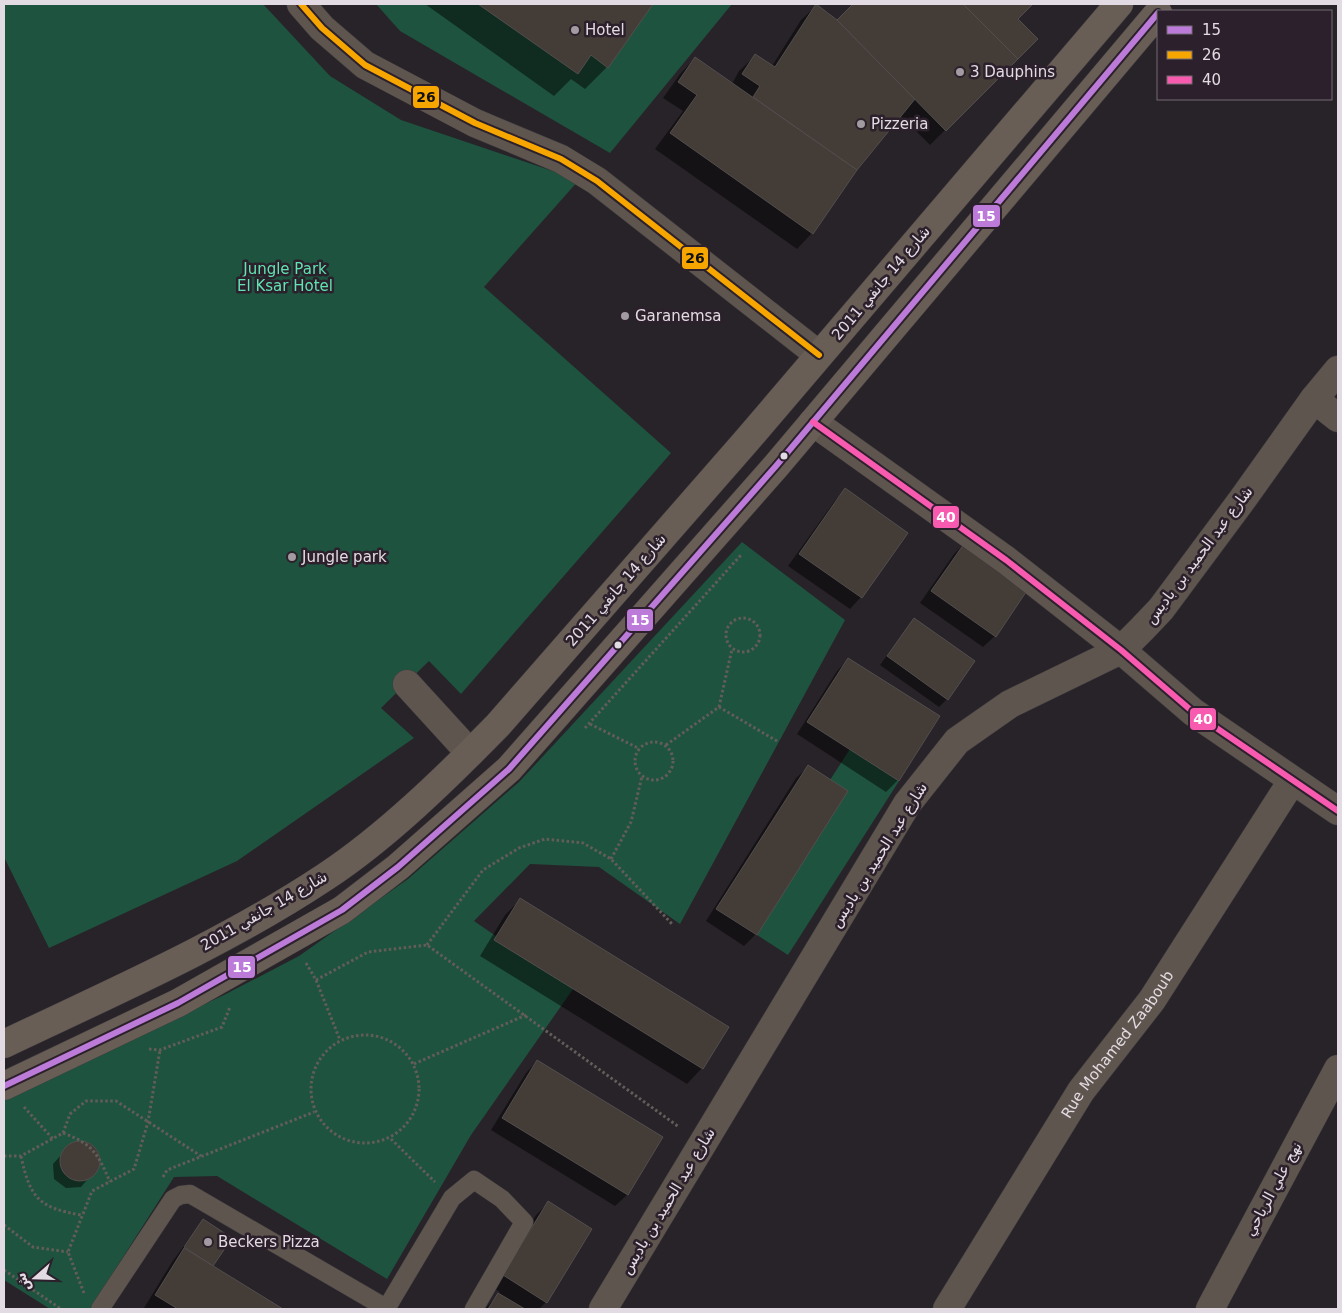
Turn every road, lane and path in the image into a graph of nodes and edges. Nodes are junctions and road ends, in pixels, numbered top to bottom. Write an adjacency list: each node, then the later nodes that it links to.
1 (301, 4): 4 (street)
2 (1119, 4): 4 (main road, شارع 14 جانفي 2011)
3 (1157, 14): 8 (main road)
4 (819, 355): 17 (main road, شارع 14 جانفي 2011)
5 (1338, 370): 6 (street, شارع عبد الحميد بن باديس)
6 (1314, 399): 7 (street); 10 (street, شارع عبد الحميد بن باديس)
7 (1338, 418)
8 (813, 422): 10 (street); 30 (main road)
9 (732, 649): 9 (path); 12 (path)
10 (1121, 650): 19 (street); 35 (street, شارع عبد الحميد بن باديس)
11 (407, 684): 17 (street)
12 (718, 707): 14 (path); 15 (path)
13 (590, 724): 16 (path)
14 (777, 741)
15 (666, 745): 16 (path); 18 (path)
16 (638, 748): 18 (path)
17 (470, 754): 26 (main road, شارع 14 جانفي 2011)
18 (642, 776): 21 (path)
19 (1292, 781): 20 (street); 50 (street, Rue Mohamed Zaaboub)
20 (1338, 811)
21 (612, 859): 22 (path); 23 (path)
22 (672, 924)
23 (427, 945): 24 (path); 25 (path)
24 (526, 1015): 28 (path); 35 (path)
25 (340, 1040): 28 (path); 33 (path)
26 (4, 1044)
27 (160, 1050): 31 (path)
28 (414, 1064): 33 (path)
29 (1338, 1069): 51 (street, نهج علي الرياحي)
30 (11, 1094): 34 (path)
31 (148, 1122): 32 (path); 38 (path); 39 (path)
32 (63, 1133): 34 (path); 39 (path)
33 (391, 1139): 40 (path)
34 (53, 1140): 37 (path)
35 (702, 1144): 49 (street, شارع عبد الحميد بن باديس)
36 (4, 1156): 37 (path)
37 (21, 1156): 41 (path)
38 (201, 1156)
39 (110, 1182): 41 (path)
40 (452, 1198): 47 (lane); 48 (lane)
41 (81, 1216): 43 (path)
42 (4, 1225): 43 (path)
43 (68, 1252): 45 (path)
44 (4, 1270): 46 (path)
45 (93, 1304): 47 (lane)
46 (61, 1309)
47 (386, 1309)
48 (474, 1309)
49 (602, 1309)
50 (947, 1309)
51 (1210, 1309)

